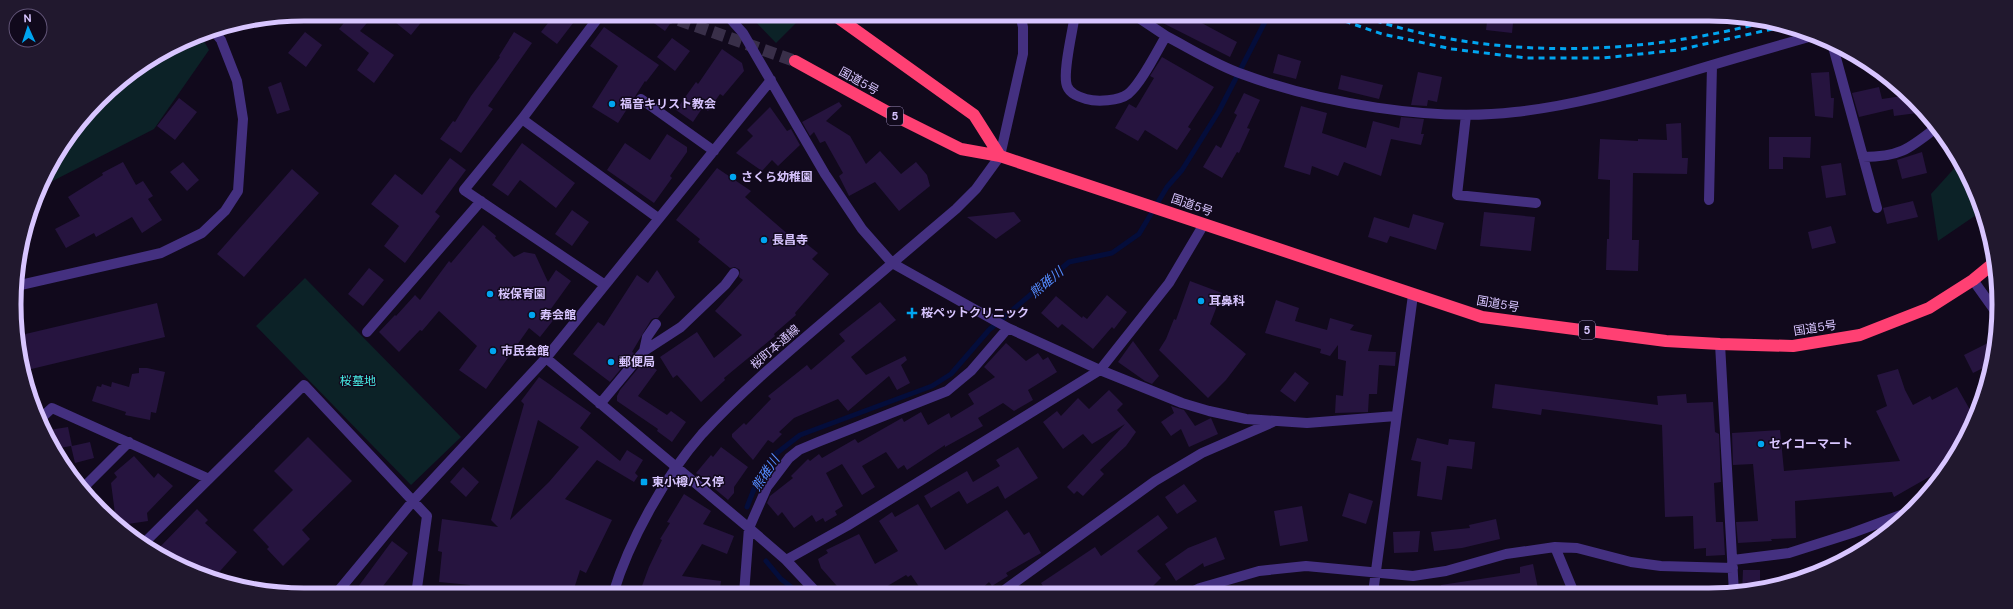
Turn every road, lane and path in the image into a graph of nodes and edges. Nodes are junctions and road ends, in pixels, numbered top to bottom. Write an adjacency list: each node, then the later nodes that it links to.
1 (596, 21): 16 (street)
2 (732, 21): 13 (street)
3 (843, 21): 19 (highway)
4 (1022, 21): 19 (street)
5 (1074, 21): 8 (street)
6 (1143, 21): 8 (street)
7 (217, 35): 31 (street)
8 (1166, 36): 15 (street)
9 (1805, 38): 12 (street)
10 (1834, 50): 20 (street)
11 (795, 61): 19 (highway, 国道5号 / 5)
12 (1712, 65): 15 (street); 21 (street)
13 (771, 80): 18 (street); 27 (street)
14 (641, 99): 18 (street)
15 (1466, 115): 23 (street)
16 (522, 119): 22 (street); 25 (street)
17 (1932, 131): 20 (street)
18 (714, 151): 25 (street)
19 (1000, 156): 26 (highway, 国道5号 / 5); 27 (street, 桜町本通線)
20 (1863, 157): 24 (street)
21 (1708, 200)
22 (481, 201): 32 (street); 37 (street)
23 (1536, 203)
24 (1877, 208)
25 (658, 218): 32 (street)
26 (1204, 224): 33 (highway, 国道5号 / 5); 41 (street)
27 (892, 263): 36 (street); 47 (street, 桜町本通線)
28 (1990, 266): 30 (highway, 国道5号 / 5)
29 (734, 274): 39 (street)
30 (1973, 280): 34 (street); 38 (highway, 国道5号 / 5)
31 (22, 285)
32 (605, 285): 40 (street)
33 (1413, 295): 38 (highway, 国道5号 / 5); 44 (street)
34 (1992, 306)
35 (656, 324): 39 (street)
36 (1008, 328): 41 (street); 52 (street)
37 (367, 332)
38 (1720, 344): 56 (street)
39 (644, 351): 42 (street)
40 (546, 358): 42 (street); 50 (street)
41 (1100, 370): 45 (street); 55 (street)
42 (600, 404): 47 (street)
43 (44, 415): 46 (street)
44 (1396, 416): 45 (street); 57 (street)
45 (1275, 422): 64 (street)
46 (129, 442): 48 (street); 49 (street)
47 (677, 468): 52 (street); 61 (street, 桜町本通線)
48 (207, 478): 50 (street); 53 (street)
49 (86, 485)
50 (413, 501): 59 (street); 60 (street)
51 (1897, 517): 56 (street)
52 (749, 528): 55 (street); 62 (street)
53 (147, 540)
54 (1555, 547): 56 (street); 57 (street); 67 (street)
55 (786, 560): 63 (street)
56 (1733, 564): 58 (street)
57 (1375, 572): 65 (street); 66 (street)
58 (1734, 587)
59 (341, 588)
60 (417, 588)
61 (615, 588)
62 (744, 588)
63 (812, 588)
64 (1006, 588)
65 (1200, 588)
66 (1373, 588)
67 (1572, 588)

